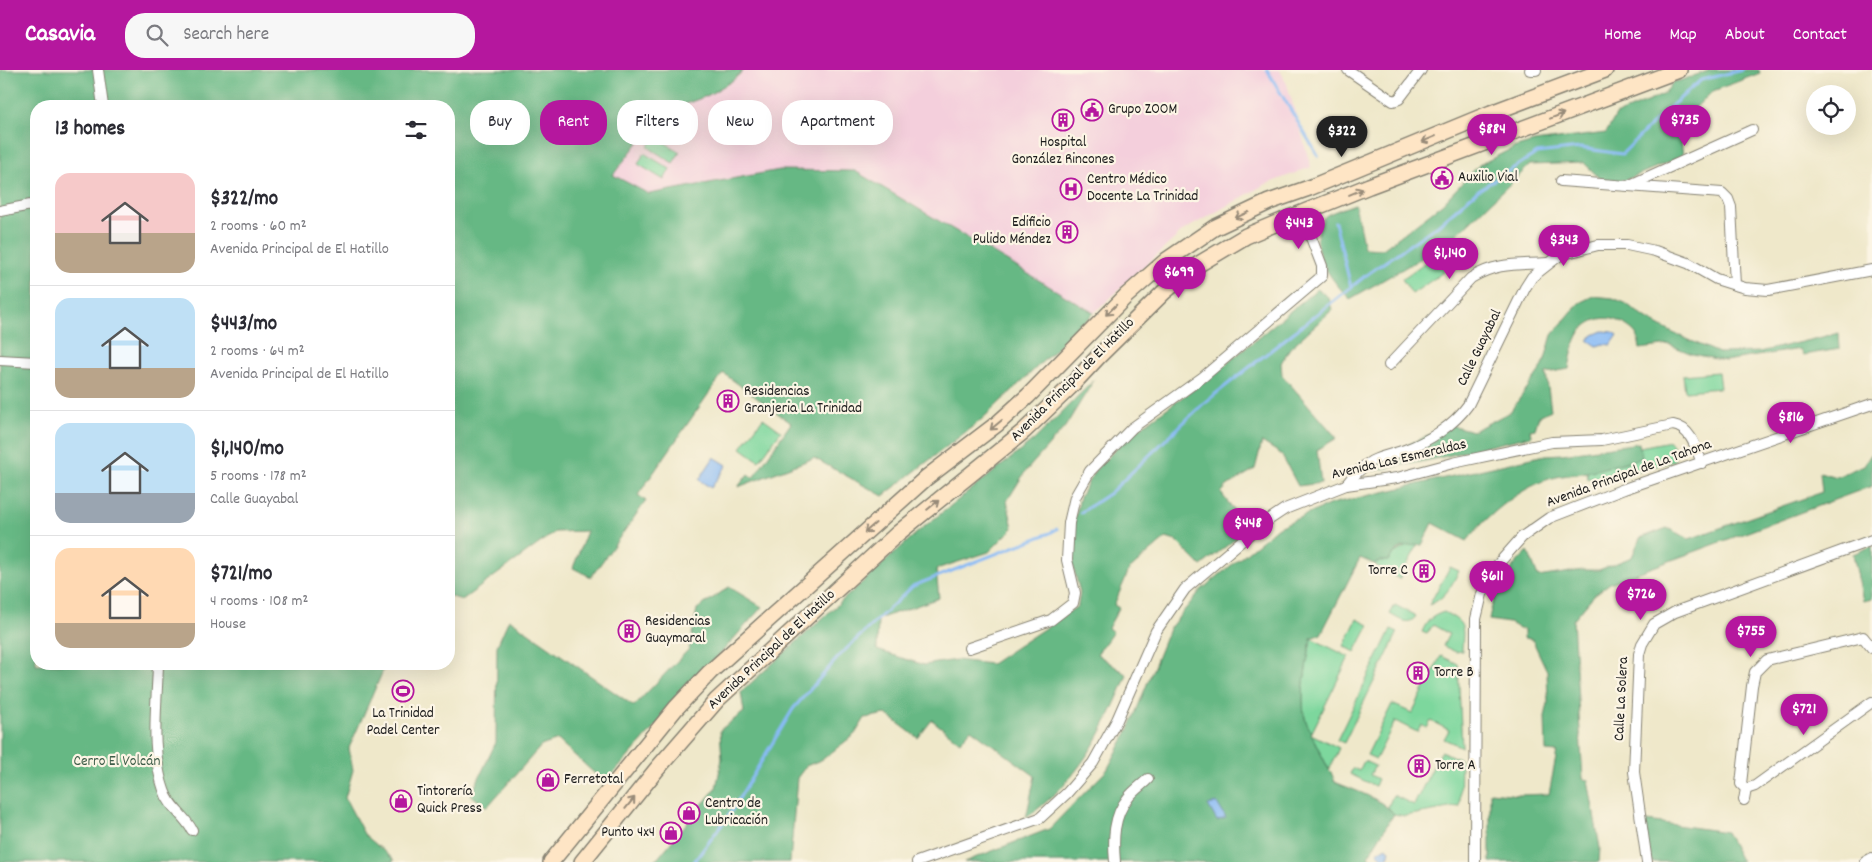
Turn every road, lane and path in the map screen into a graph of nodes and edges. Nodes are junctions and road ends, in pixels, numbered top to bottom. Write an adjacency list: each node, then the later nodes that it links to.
1 (98, 70): 8 (street)
2 (1348, 70): 3 (street)
3 (1421, 70)
4 (1530, 70): 5 (street)
5 (1536, 70)
6 (1605, 70): 34 (main road, Avenida Principal de El Hatillo, one-way to 34)
7 (1679, 70): 14 (main road, Avenida Principal de El Hatillo, one-way to 7)
8 (103, 100)
9 (1752, 130): 11 (street)
10 (1561, 181): 11 (street)
11 (1628, 186): 17 (street)
12 (30, 205): 13 (street)
13 (0, 211)
14 (1301, 214): 25 (street); 35 (main road, Avenida Principal de El Hatillo, one-way to 14)
15 (1547, 263): 17 (street, Calle Guayabal); 20 (street); 23 (street, Calle Guayabal)
16 (1872, 270): 17 (street, Calle Guayabal)
17 (1735, 285)
18 (0, 360): 19 (street)
19 (30, 362)
20 (1389, 365)
21 (1872, 404): 22 (street, Avenida Principal de La Tahona)
22 (1702, 463): 23 (street, Avenida Las Esmeraldas); 38 (street, Avenida Principal de La Tahona)
23 (1346, 485): 36 (street, Avenida Las Esmeraldas)
24 (1872, 540): 39 (street, Calle La Solera)
25 (969, 648)
26 (1872, 648): 30 (street)
27 (158, 670): 32 (street)
28 (1872, 702): 30 (street)
29 (1148, 779): 37 (street)
30 (1746, 789): 31 (street)
31 (1744, 800)
32 (192, 830)
33 (1872, 858): 40 (street)
34 (551, 862)
35 (582, 862)
36 (917, 862)
37 (1115, 862)
38 (1475, 862)
39 (1647, 862)
40 (1865, 862)

